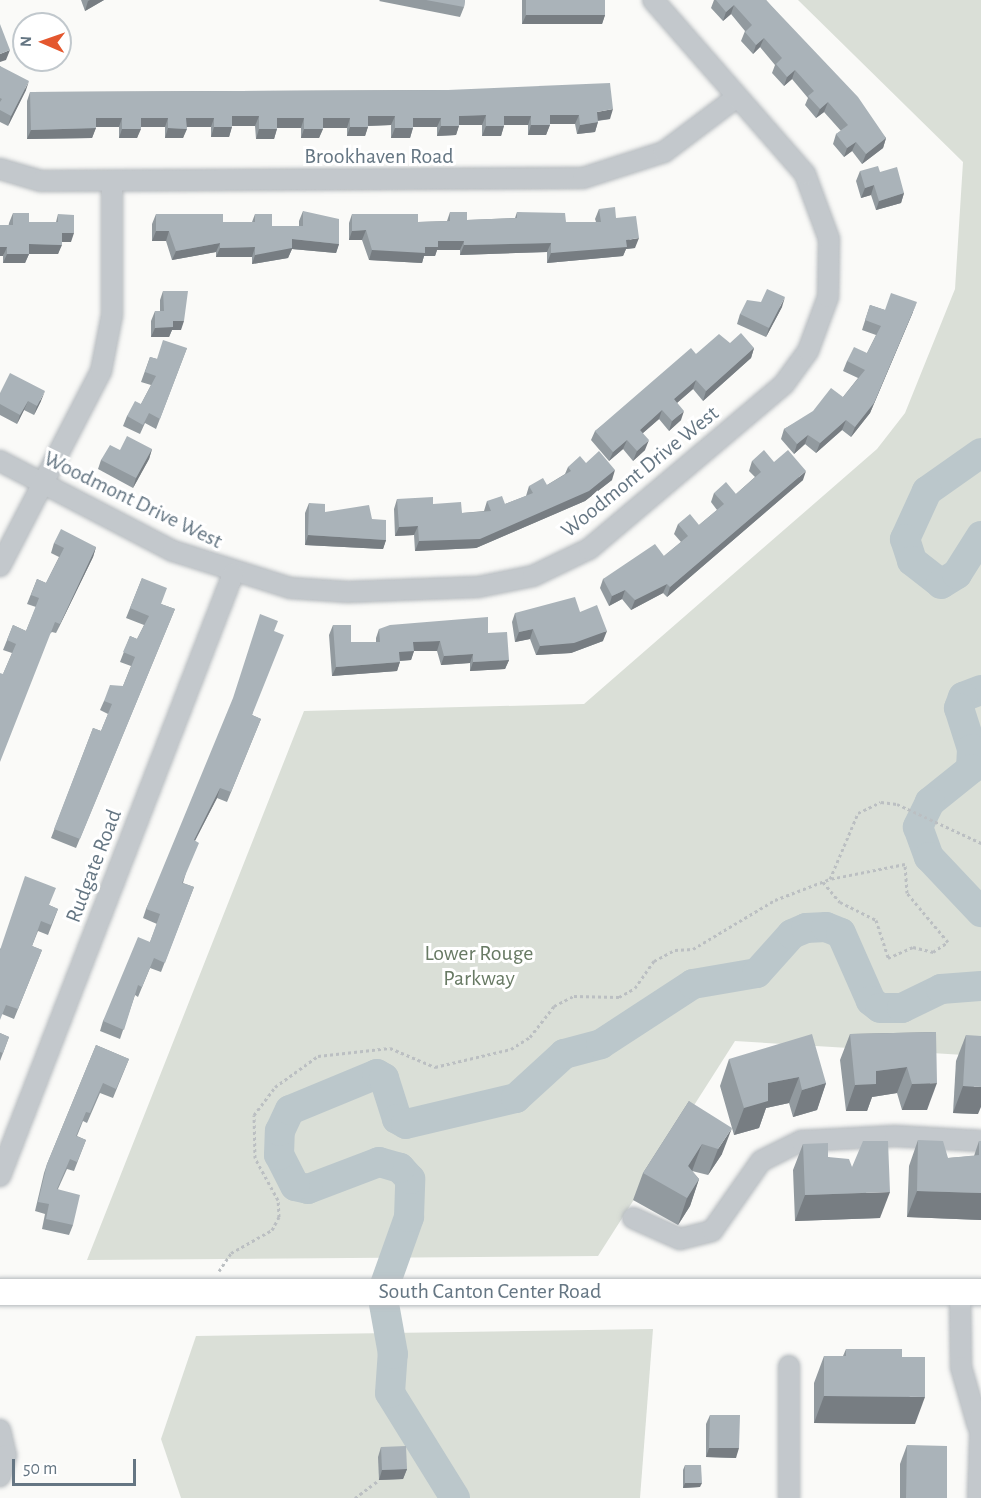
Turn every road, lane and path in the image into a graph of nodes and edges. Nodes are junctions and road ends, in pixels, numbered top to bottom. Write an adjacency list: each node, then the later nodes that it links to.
1 (653, 0): 2 (street, Woodmont Drive West)
2 (737, 97): 4 (street, Brookhaven Road); 8 (street, Woodmont Drive West)
3 (0, 169): 4 (street, Brookhaven Road)
4 (112, 182): 6 (street)
5 (0, 461): 6 (street, Woodmont Drive West)
6 (45, 484): 7 (street); 8 (street, Woodmont Drive West)
7 (0, 566)
8 (233, 574): 13 (street, Rudgate Road)
9 (981, 843): 10 (path)
10 (830, 879): 11 (path); 11 (path)
11 (823, 882): 16 (path)
12 (981, 1141): 14 (street)
13 (0, 1176)
14 (633, 1218)
15 (0, 1292): 16 (main road, South Canton Center Road)
16 (218, 1292): 17 (main road, South Canton Center Road)
17 (970, 1292): 19 (street)
18 (789, 1366): 24 (street)
19 (979, 1419): 25 (street)
20 (0, 1430): 21 (street)
21 (0, 1476)
22 (379, 1480): 23 (path)
23 (355, 1498)
24 (789, 1498)
25 (978, 1498)

